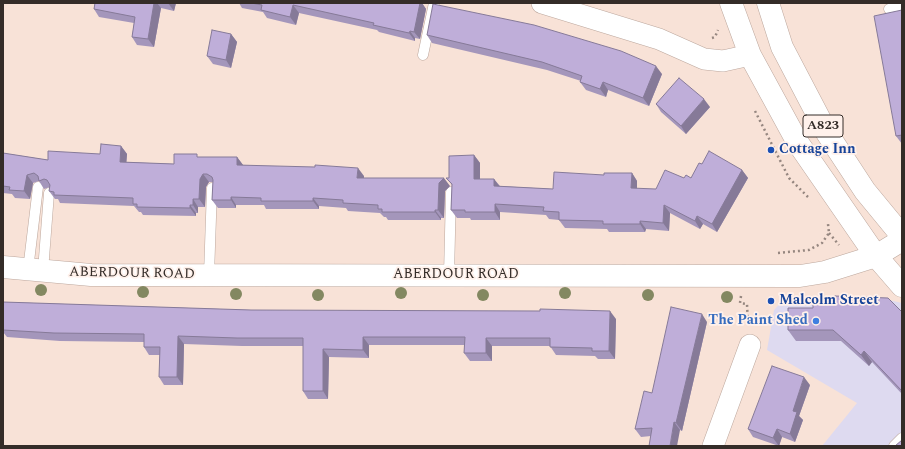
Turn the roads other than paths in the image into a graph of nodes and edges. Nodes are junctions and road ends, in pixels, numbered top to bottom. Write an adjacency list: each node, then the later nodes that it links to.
1 (434, 3): 7 (lane)
2 (542, 3): 8 (street)
3 (730, 3): 8 (main road, A823)
4 (768, 3): 13 (main road, A823)
5 (902, 7): 6 (lane)
6 (889, 9)
7 (423, 55)
8 (750, 55): 15 (main road, A823)
9 (38, 187): 17 (lane)
10 (212, 188): 18 (lane)
11 (450, 192): 19 (lane)
12 (49, 193): 17 (lane)
13 (902, 236)
14 (902, 240): 15 (main road, ABERDOUR ROAD)
15 (876, 256): 19 (main road, ABERDOUR ROAD); 20 (main road, A823)
16 (3, 267): 17 (main road, ABERDOUR ROAD)
17 (35, 271): 18 (main road, ABERDOUR ROAD)
18 (209, 275): 19 (main road, ABERDOUR ROAD)
19 (449, 275)
20 (902, 286)
21 (750, 345): 23 (street)
22 (902, 438): 24 (lane)
23 (713, 446)
24 (894, 446)

